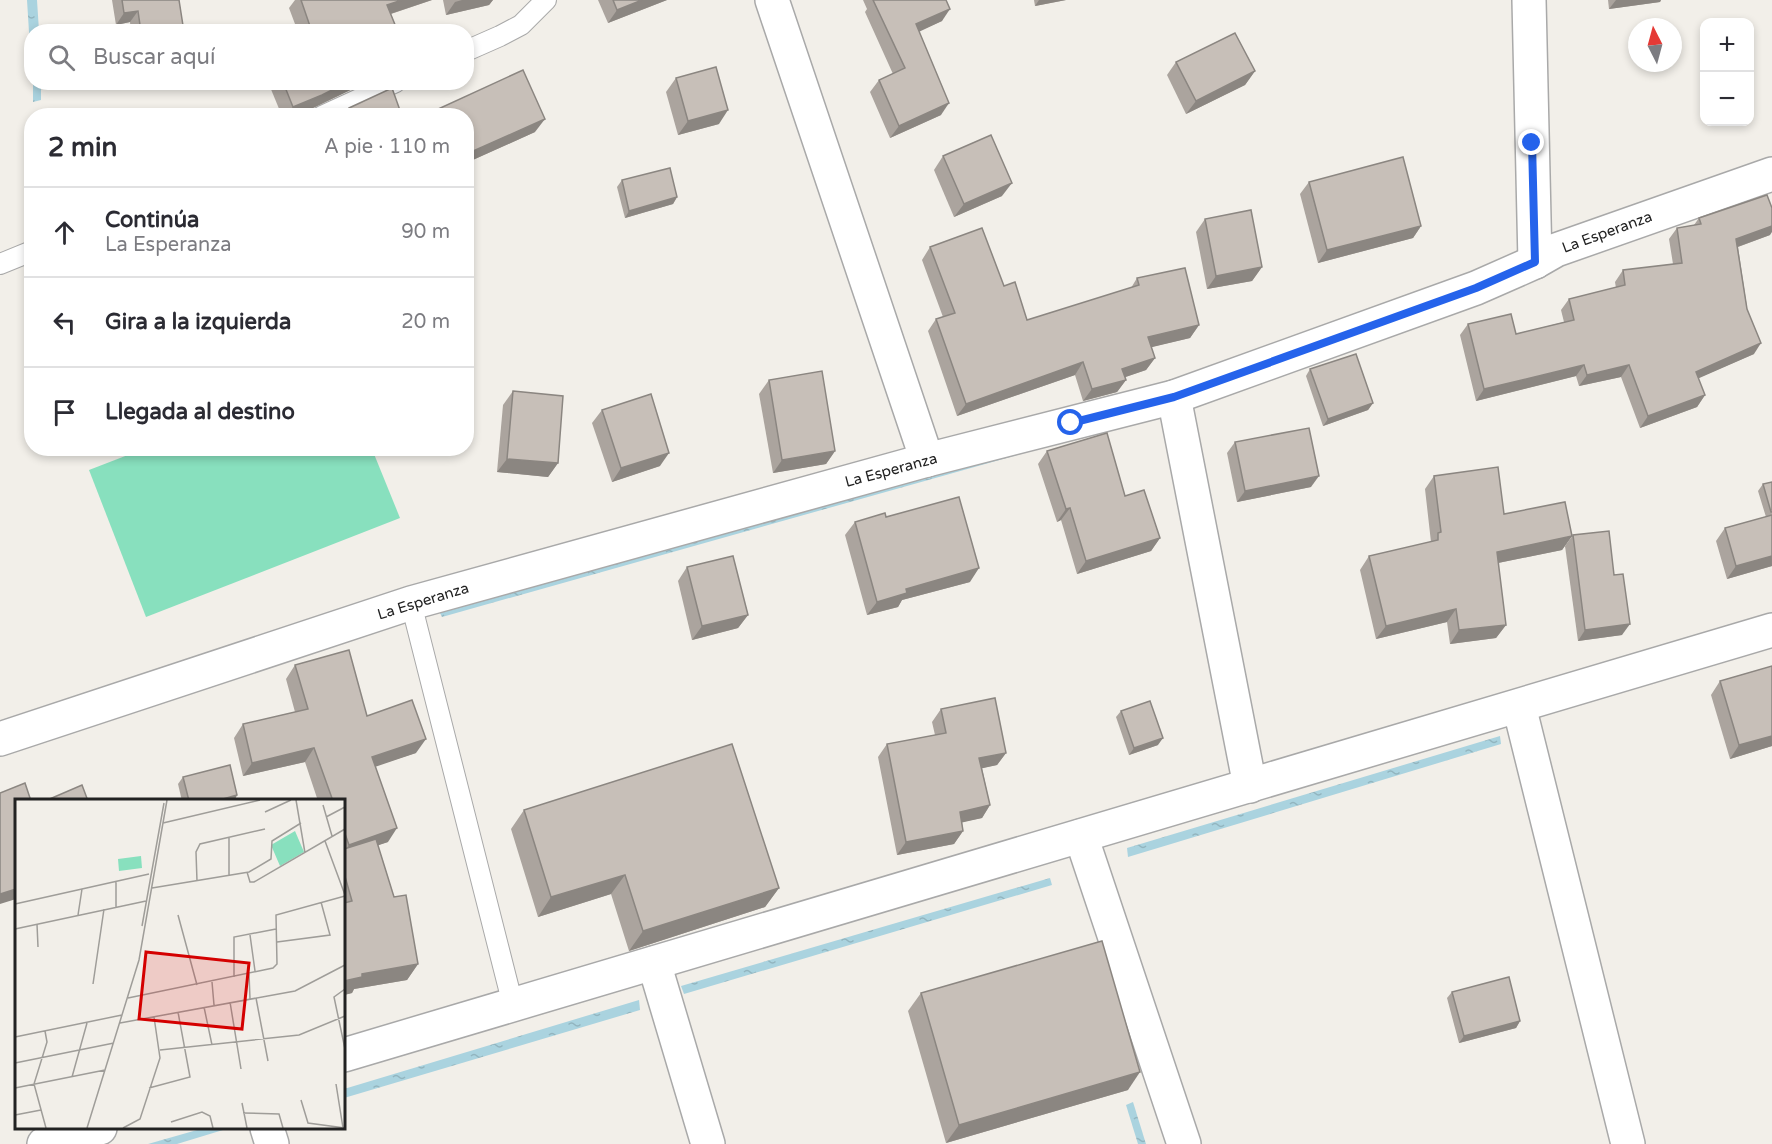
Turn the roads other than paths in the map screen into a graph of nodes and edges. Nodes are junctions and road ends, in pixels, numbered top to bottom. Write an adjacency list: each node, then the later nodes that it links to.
1 (546, 0): 4 (lane)
2 (772, 0): 12 (street)
3 (1529, 0): 9 (street)
4 (474, 47)
5 (379, 90): 6 (lane)
6 (339, 108)
7 (1772, 174): 9 (street, La Esperanza)
8 (24, 254): 10 (lane)
9 (1535, 262): 11 (street, La Esperanza)
10 (0, 264)
11 (1174, 397): 12 (street, La Esperanza); 17 (street)
12 (927, 460): 13 (street, La Esperanza)
13 (411, 603): 16 (street, La Esperanza); 20 (lane)
14 (1772, 630): 15 (street)
15 (1519, 706): 17 (street); 28 (street)
16 (0, 739)
17 (1250, 786): 18 (street)
18 (1081, 836): 19 (street); 27 (street)
19 (654, 963): 20 (street); 26 (street)
20 (513, 1005): 21 (street)
21 (345, 1055)
22 (96, 1129): 24 (street)
23 (267, 1129): 25 (street)
24 (44, 1144)
25 (272, 1144)
26 (708, 1144)
27 (1184, 1144)
28 (1628, 1144)

